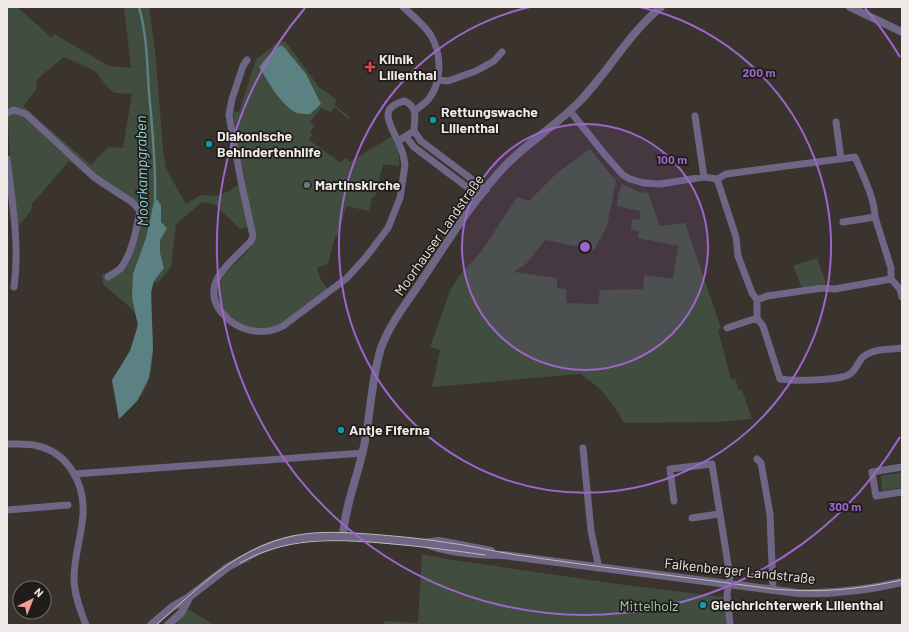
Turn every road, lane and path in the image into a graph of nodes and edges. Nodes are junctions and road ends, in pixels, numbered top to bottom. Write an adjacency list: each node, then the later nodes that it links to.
1 (404, 7): 7 (street)
2 (661, 7): 9 (street, Moorhauser Landstraße)
3 (850, 7): 4 (street)
4 (902, 32)
5 (502, 52): 7 (street)
6 (247, 60): 15 (street)
7 (438, 80): 8 (street)
8 (415, 111): 13 (street); 15 (street)
9 (570, 111): 18 (street); 20 (street, Moorhauser Landstraße)
10 (7, 113): 24 (street)
11 (695, 116): 18 (street)
12 (836, 122): 16 (street)
13 (414, 131): 14 (street); 20 (street)
14 (406, 137): 15 (street); 21 (street)
15 (398, 141)
16 (841, 159): 19 (street); 22 (street)
17 (7, 160): 26 (street)
18 (704, 178): 19 (street)
19 (717, 179): 28 (street)
20 (486, 190): 21 (street, Moorhauser Landstraße)
21 (480, 197): 34 (street, Moorhauser Landstraße)
22 (875, 217): 23 (street); 25 (street)
23 (843, 222)
24 (108, 277)
25 (891, 279): 27 (street); 28 (street)
26 (14, 287)
27 (902, 297)
28 (757, 300): 29 (street)
29 (757, 318): 30 (street); 31 (street)
30 (727, 328)
31 (902, 348)
32 (7, 444): 37 (street)
33 (583, 448): 45 (street)
34 (363, 453): 37 (street); 44 (street, Moorhauser Landstraße)
35 (757, 459): 48 (street)
36 (902, 467): 38 (street)
37 (74, 474): 50 (street)
38 (902, 492)
39 (674, 500): 42 (street, Falkenberger Landstraße)
40 (68, 505): 41 (street)
41 (7, 510)
42 (719, 514): 43 (street); 47 (street, Falkenberger Landstraße)
43 (692, 518)
44 (343, 536): 45 (street, Falkenberger Landstraße); 49 (street, Falkenberger Landstraße)
45 (599, 568): 47 (street, Falkenberger Landstraße)
46 (902, 582): 48 (street, Falkenberger Landstraße)
47 (729, 584): 48 (street, Falkenberger Landstraße); 53 (street)
48 (773, 590)
49 (189, 597): 51 (street); 52 (street)
50 (87, 624)
51 (151, 625)
52 (168, 625)
53 (730, 625)

